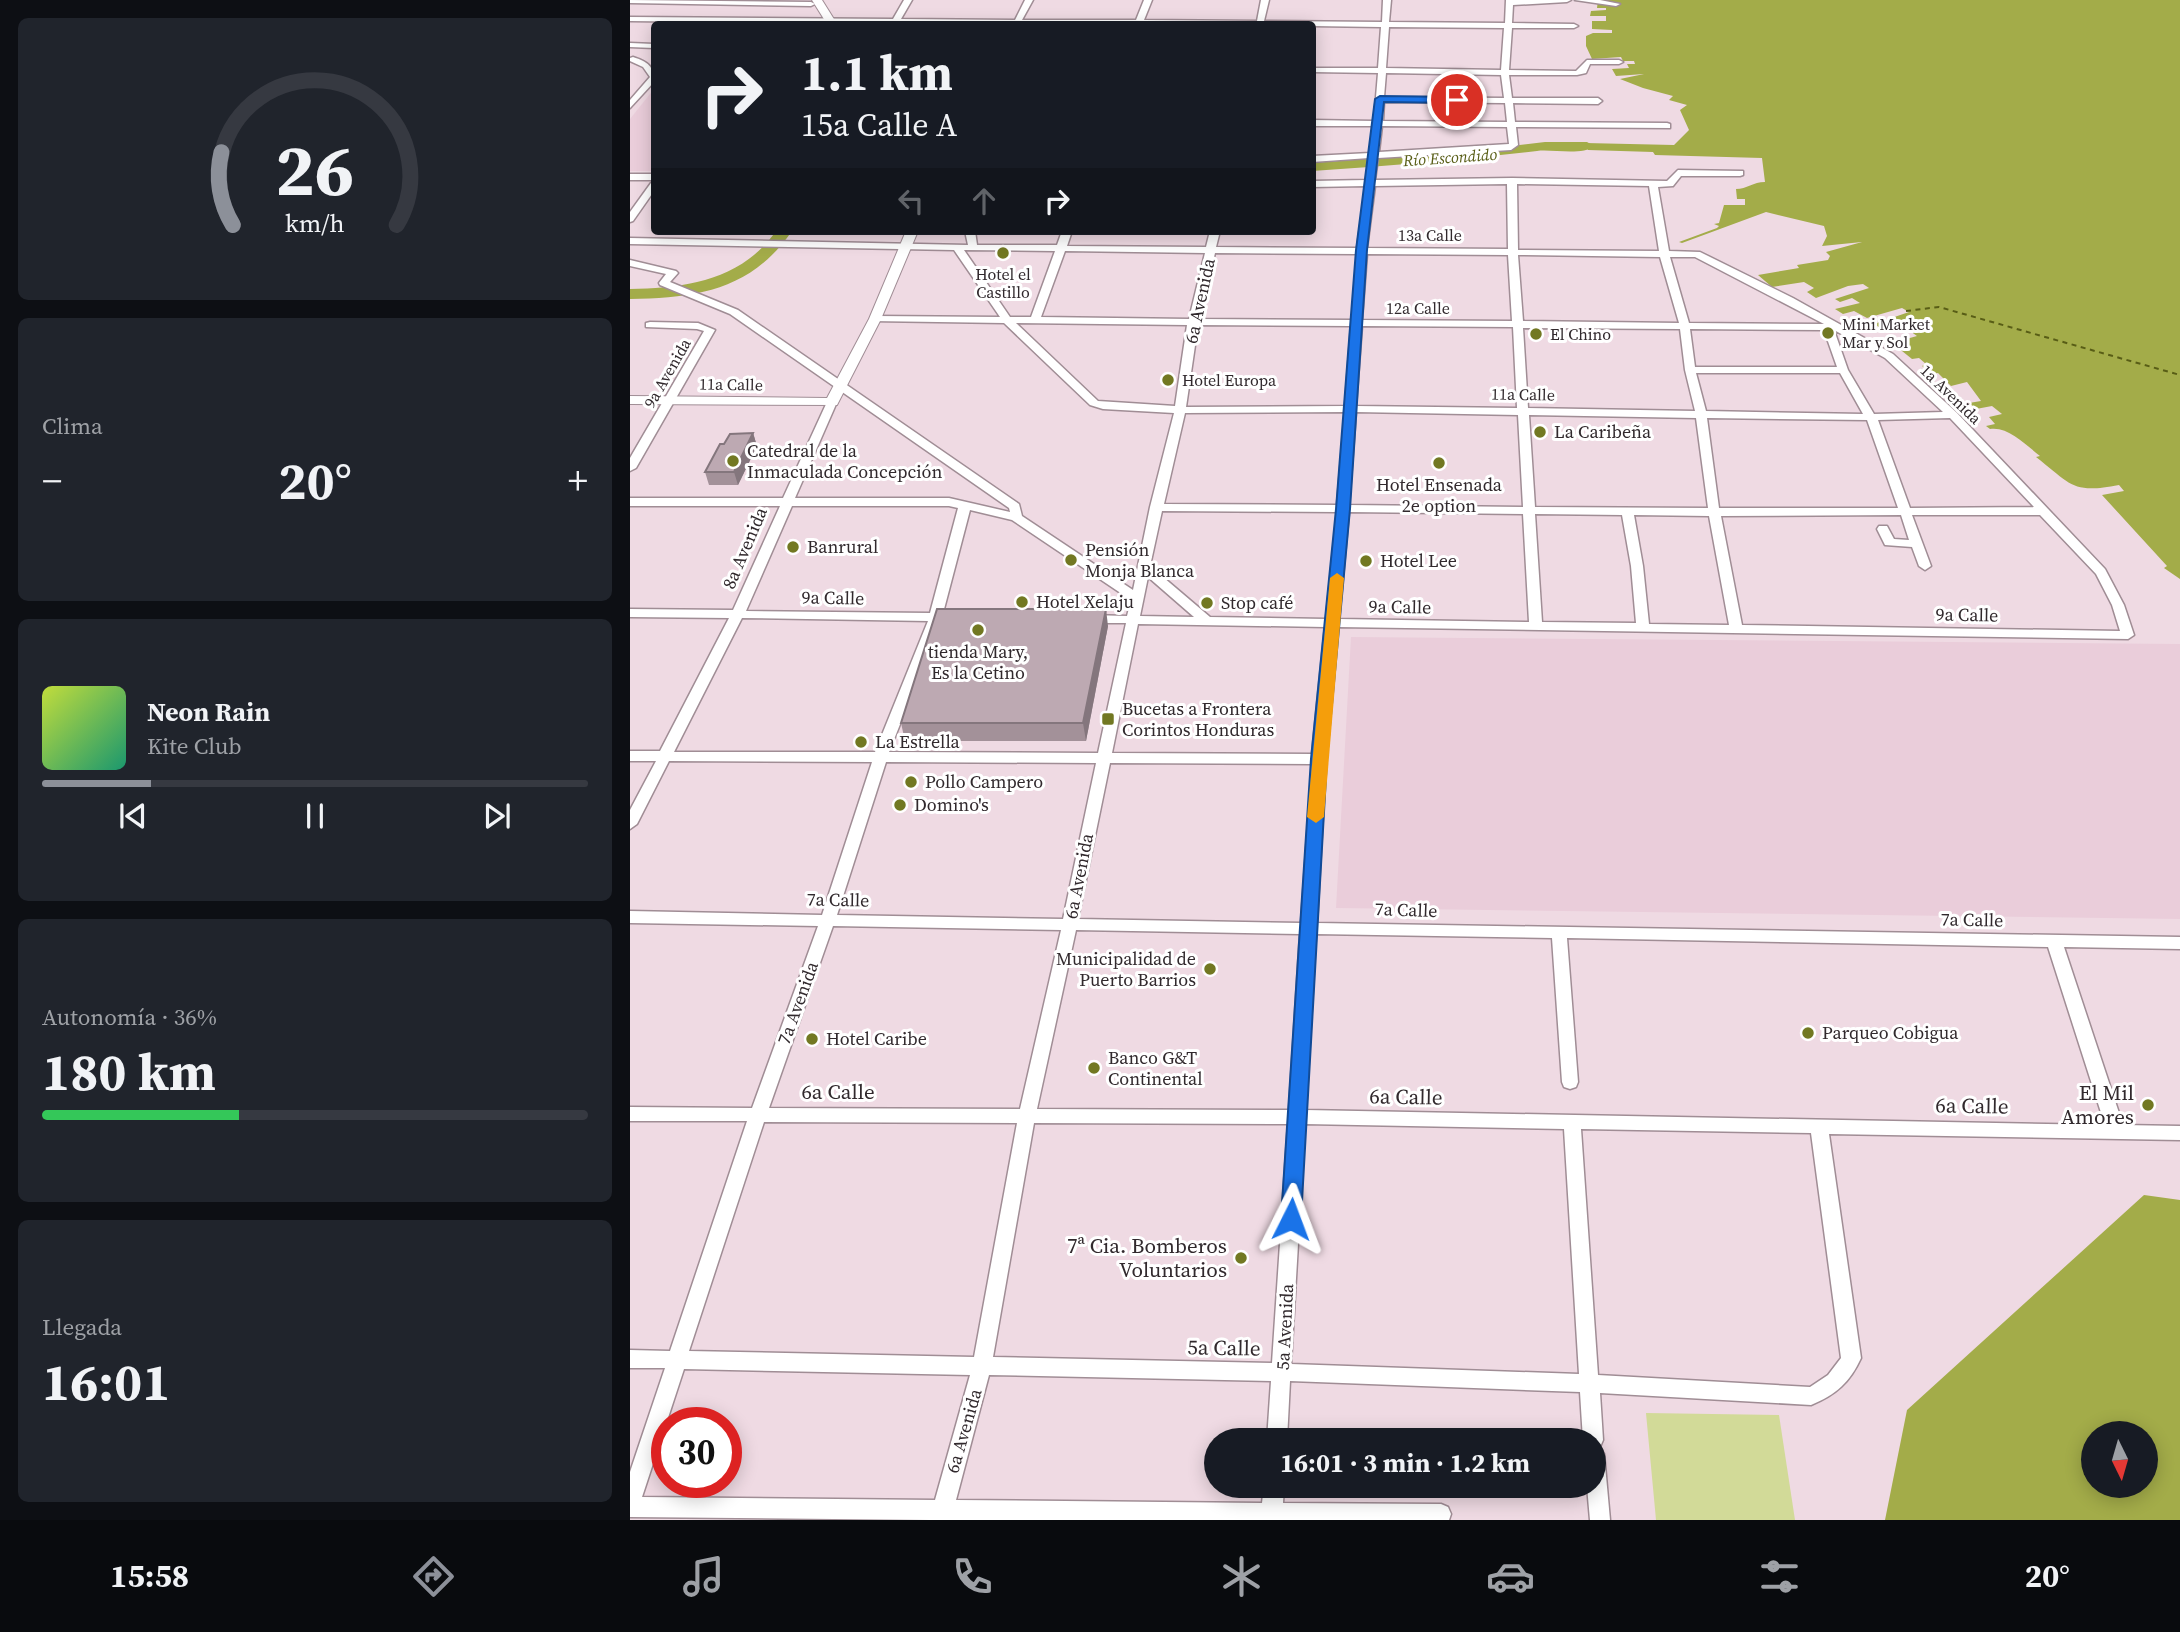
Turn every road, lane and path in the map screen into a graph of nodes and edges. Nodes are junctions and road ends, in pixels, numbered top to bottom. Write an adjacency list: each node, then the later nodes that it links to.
1 (908, 0): 17 (street)
2 (1029, 0): 18 (street)
3 (1148, 0): 19 (street)
4 (1265, 0): 20 (street)
5 (1387, 0): 22 (street, 5a Avenida)
6 (1561, 0): 7 (street); 12 (street)
7 (1567, 0)
8 (1578, 0): 13 (street)
9 (630, 1): 10 (street)
10 (667, 1): 11 (street)
11 (813, 1): 16 (main road)
12 (1510, 2): 23 (street)
13 (1616, 4)
14 (630, 19): 15 (street)
15 (668, 21)
16 (824, 21)
17 (896, 21)
18 (1018, 21)
19 (1141, 21)
20 (1260, 21)
21 (1316, 23): 22 (street)
22 (1386, 23): 23 (street); 31 (street, 5a Avenida)
23 (1510, 26): 24 (street); 32 (street)
24 (1574, 26)
25 (630, 45): 26 (street)
26 (651, 46)
27 (631, 59): 28 (street); 33 (street)
28 (651, 60)
29 (1619, 62): 32 (street)
30 (1316, 70): 31 (street)
31 (1382, 70): 32 (street); 35 (street, 5a Avenida)
32 (1505, 72): 36 (street)
33 (651, 73)
34 (651, 81): 38 (street)
35 (1380, 99): 36 (street); 40 (street, 5a Avenida)
36 (1509, 101): 37 (street); 41 (street)
37 (1598, 101)
38 (630, 105)
39 (1316, 123): 40 (street)
40 (1378, 124): 41 (street); 44 (street, 5a Avenida)
41 (1512, 125): 42 (street); 44 (street)
42 (1667, 126)
43 (1316, 160): 44 (street)
44 (1371, 167): 48 (street); 49 (street); 65 (street, 5a Avenida)
45 (1740, 173): 50 (street)
46 (630, 177): 47 (street)
47 (651, 177)
48 (1513, 181): 50 (street); 66 (street)
49 (1316, 183)
50 (1653, 184): 67 (street)
51 (651, 189): 52 (street)
52 (630, 219)
53 (911, 235): 60 (main road, 8a Avenida)
54 (916, 235): 60 (main road, 8a Avenida)
55 (971, 235): 62 (street)
56 (1066, 235): 64 (street)
57 (1214, 235): 63 (street, 6a Avenida)
58 (740, 238): 59 (street, 13a Calle); 60 (street, 13a Calle)
59 (630, 240)
60 (907, 247): 61 (street, 13a Calle); 70 (main road, 8a Avenida)
61 (957, 247): 62 (street, 13a Calle); 71 (street)
62 (973, 247): 64 (street, 13a Calle)
63 (1211, 247): 64 (street, 13a Calle); 65 (street, 13a Calle); 73 (street, 6a Avenida)
64 (1061, 248): 72 (street)
65 (1362, 250): 66 (street, 13a Calle); 74 (street, 5a Avenida)
66 (1513, 250): 67 (street, 13a Calle); 75 (street)
67 (1664, 252): 68 (street, 13a Calle); 77 (street)
68 (1685, 252): 78 (street, 1a Avenida)
69 (630, 262): 81 (street)
70 (874, 319): 71 (street, 12a Calle); 81 (main road, 8a Avenida)
71 (1007, 320): 72 (street, 12a Calle); 86 (street, 11a Calle)
72 (1035, 320): 73 (street, 12a Calle)
73 (1194, 322): 74 (street, 12a Calle); 86 (street, 6a Avenida)
74 (1357, 323): 75 (street, 12a Calle); 85 (street, 5a Avenida)
75 (1518, 324): 77 (street, 12a Calle); 87 (street)
76 (650, 325): 83 (street, 9a Avenida)
77 (1685, 327): 78 (street, 12a Calle); 79 (street)
78 (1832, 327): 80 (street); 89 (street, 1a Avenida)
79 (1690, 370): 80 (street); 88 (street)
80 (1843, 370): 90 (street)
81 (838, 387): 84 (main road, 8a Avenida); 102 (street)
82 (630, 400): 83 (main road, 11a Calle)
83 (670, 401): 84 (main road, 11a Calle); 91 (street, 9a Avenida)
84 (832, 402): 93 (street, 8a Avenida)
85 (1349, 409): 86 (street, 11a Calle); 87 (street, 11a Calle); 96 (street, 5a Avenida)
86 (1180, 410): 95 (street, 6a Avenida)
87 (1523, 411): 88 (street, 11a Calle); 97 (street)
88 (1701, 414): 90 (street, 11a Calle); 101 (street)
89 (1953, 415): 90 (street, 11a Calle); 98 (street, 1a Avenida)
90 (1871, 417): 99 (street)
91 (630, 468)
92 (630, 502): 93 (street)
93 (785, 503): 94 (street); 109 (street, 8a Avenida)
94 (965, 505): 102 (street); 110 (street, 7a Avenida)
95 (1156, 507): 96 (street); 105 (street, 6a Avenida)
96 (1343, 509): 97 (street); 115 (street, 5a Avenida)
97 (1529, 509): 100 (street); 116 (street)
98 (2043, 510): 99 (street); 119 (street, 1a Avenida)
99 (1907, 511): 101 (street); 104 (street)
100 (1628, 512): 101 (street); 117 (street)
101 (1714, 512): 118 (street)
102 (1016, 517): 107 (street)
103 (1883, 528): 104 (street)
104 (1917, 544): 106 (street)
105 (1144, 566): 107 (street, 6a Avenida); 114 (street)
106 (1925, 566)
107 (1138, 599): 113 (street, 6a Avenida)
108 (630, 612): 109 (street, 9a Calle)
109 (738, 614): 110 (street, 9a Calle); 121 (street, 8a Avenida)
110 (936, 616): 111 (street, 9a Calle); 122 (street, 7a Avenida)
111 (962, 617)
112 (1081, 619): 113 (street, 9a Calle)
113 (1133, 620): 114 (street, 9a Calle); 123 (street, 6a Avenida)
114 (1207, 621): 115 (street, 9a Calle)
115 (1333, 623): 116 (street, 9a Calle); 124 (street, 5a Avenida)
116 (1536, 626): 117 (street, 9a Calle)
117 (1643, 628): 118 (street, 9a Calle)
118 (1736, 629): 119 (street, 9a Calle)
119 (2128, 635)
120 (630, 755): 121 (street)
121 (663, 756): 122 (street); 125 (street, 8a Avenida)
122 (880, 758): 123 (street); 127 (street, 7a Avenida)
123 (1102, 758): 124 (street); 128 (street, 6a Avenida)
124 (1319, 759): 129 (street, 5a Avenida)
125 (630, 824)
126 (630, 917): 127 (street, 7a Calle)
127 (828, 919): 128 (street, 7a Calle); 135 (street, 7a Avenida)
128 (1070, 922): 129 (street, 7a Calle); 136 (street, 6a Avenida)
129 (1309, 927): 130 (street, 7a Calle); 137 (street, 5a Avenida)
130 (1559, 934): 131 (street, 7a Calle); 133 (street)
131 (2054, 940): 132 (street, 7a Calle); 140 (street)
132 (2180, 943)
133 (1570, 1082)
134 (630, 1114): 135 (street, 6a Calle)
135 (758, 1114): 136 (street, 6a Calle); 143 (street, 7a Avenida)
136 (1027, 1115): 137 (street, 6a Calle); 144 (street, 6a Avenida)
137 (1297, 1117): 138 (street, 6a Calle); 145 (street, 5a Avenida)
138 (1572, 1123): 139 (street, 6a Calle); 146 (street)
139 (1819, 1127): 140 (street, 6a Calle); 146 (street, 5a Calle)
140 (2116, 1131): 141 (street, 6a Calle)
141 (2180, 1132)
142 (630, 1359): 143 (street, 5a Calle)
143 (676, 1360): 144 (street, 5a Calle); 149 (street, 7a Avenida)
144 (982, 1364): 145 (street, 5a Calle); 154 (street, 6a Avenida)
145 (1282, 1372): 146 (street, 5a Calle); 147 (street, 5a Avenida)
146 (1587, 1383): 148 (street)
147 (1278, 1428)
148 (1592, 1428)
149 (634, 1482): 152 (street, 7a Avenida)
150 (1273, 1498): 155 (street)
151 (1598, 1498): 156 (street)
152 (630, 1505): 154 (street)
153 (1441, 1514): 155 (street)
154 (941, 1515): 155 (street)
155 (1271, 1517)
156 (1600, 1520)

